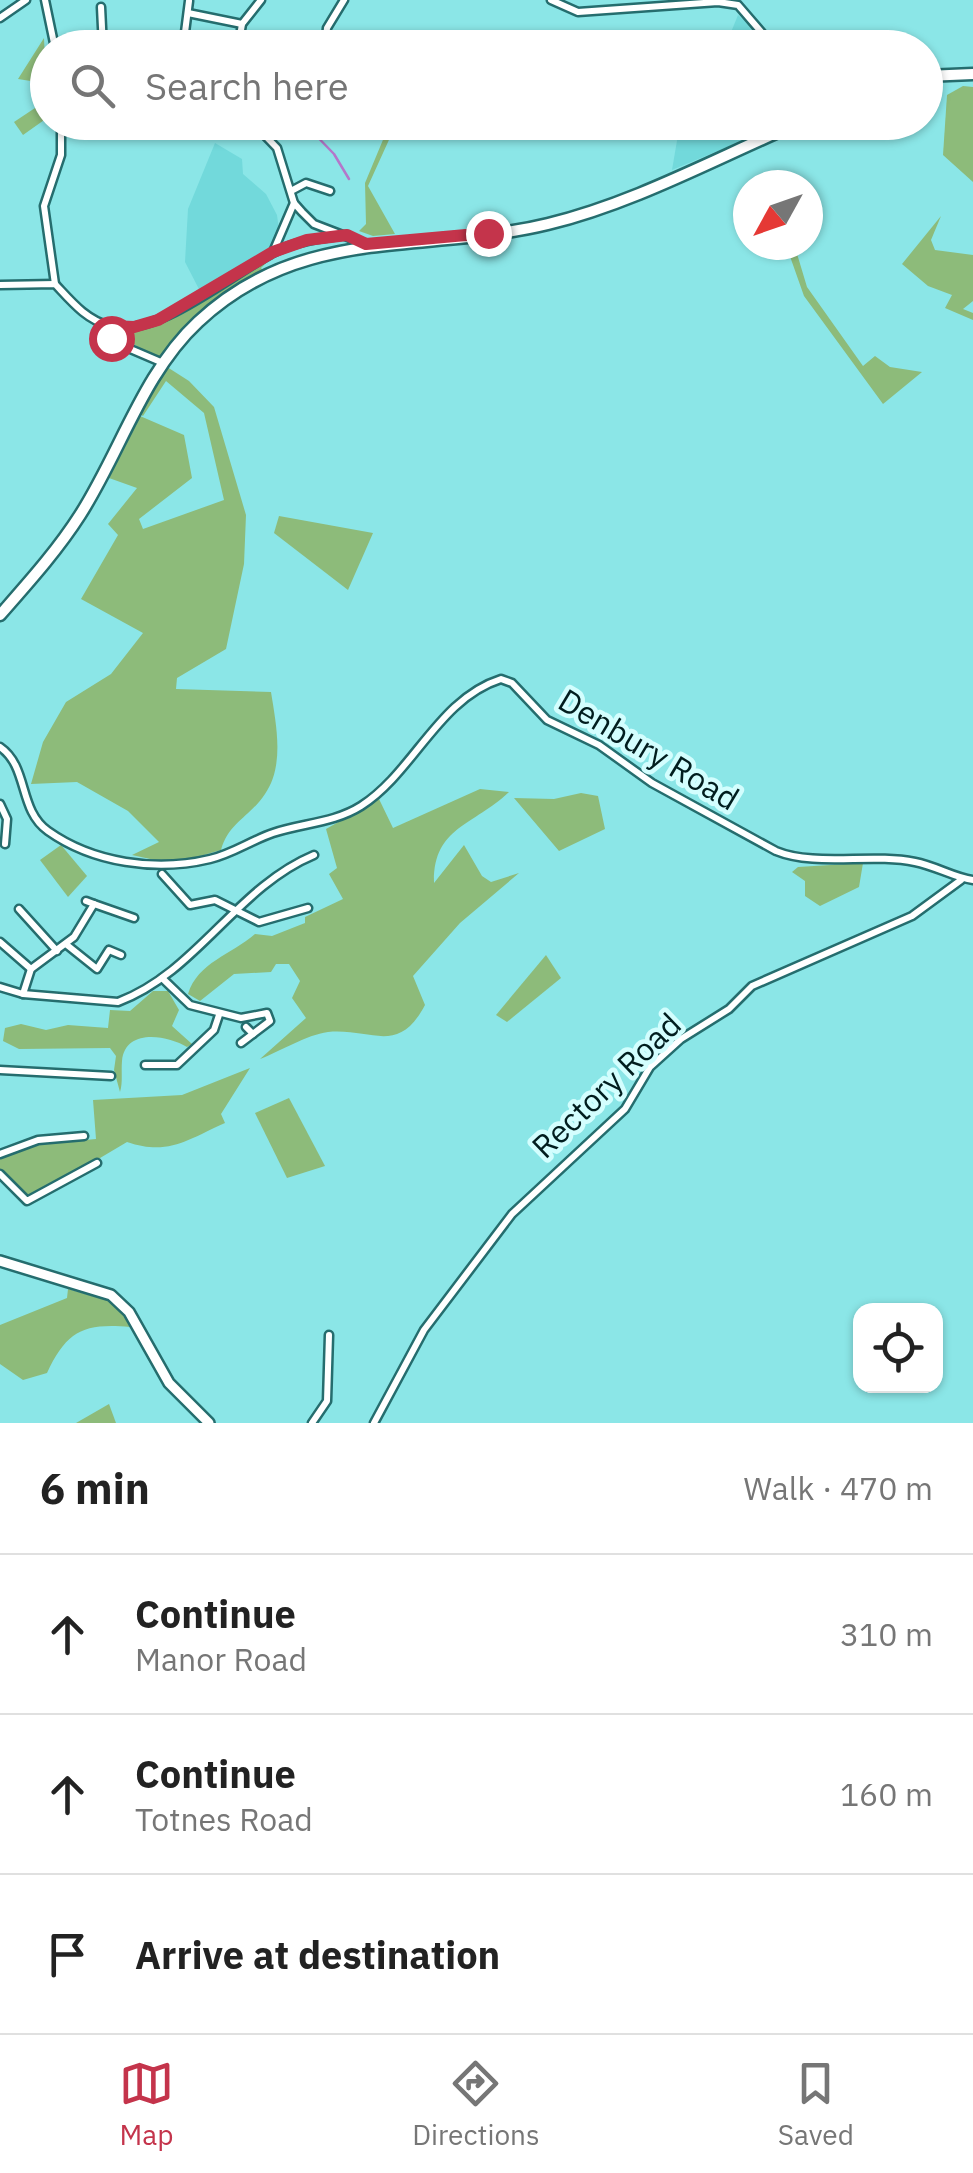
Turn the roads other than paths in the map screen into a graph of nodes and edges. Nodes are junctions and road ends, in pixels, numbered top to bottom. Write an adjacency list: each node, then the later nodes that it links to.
1 (26, 0): 9 (street)
2 (45, 0): 11 (street)
3 (188, 0): 8 (street)
4 (261, 0): 10 (street)
5 (344, 0): 15 (street)
6 (552, 0): 16 (street)
7 (101, 7): 12 (street)
8 (188, 13): 10 (street); 13 (street)
9 (0, 18)
10 (242, 24): 14 (street)
11 (51, 30)
12 (103, 30)
13 (186, 30)
14 (241, 30)
15 (327, 30)
16 (760, 30)
17 (973, 74): 18 (main road)
18 (943, 75)
19 (61, 140): 28 (street)
20 (269, 140): 22 (street)
21 (757, 140): 26 (main road)
22 (290, 191): 23 (street); 24 (street)
23 (330, 191)
24 (294, 203): 25 (street); 27 (street)
25 (347, 235): 26 (street); 27 (street)
26 (366, 244): 31 (main road)
27 (273, 252): 30 (street)
28 (55, 284): 29 (street); 30 (street)
29 (0, 285)
30 (110, 326): 31 (street)
31 (164, 363): 32 (main road)
32 (0, 615)
33 (0, 747): 38 (street, Denbury Road)
34 (0, 804): 35 (street)
35 (4, 844)
36 (314, 856): 42 (street)
37 (162, 874): 42 (street)
38 (961, 880): 39 (street, Denbury Road); 70 (street, Rectory Road)
39 (973, 880)
40 (19, 908): 47 (street)
41 (308, 908): 42 (street)
42 (237, 912): 50 (street)
43 (134, 918): 46 (street)
44 (7, 932): 45 (street)
45 (0, 941): 49 (street)
46 (66, 945): 47 (street); 48 (street)
47 (56, 951): 49 (street)
48 (121, 954)
49 (31, 968): 52 (street)
50 (162, 978): 52 (street); 53 (street)
51 (0, 987): 52 (street)
52 (24, 994)
53 (219, 1016): 55 (street); 57 (street)
54 (246, 1027): 55 (street)
55 (253, 1034): 56 (street)
56 (241, 1042)
57 (145, 1065)
58 (0, 1070): 59 (street)
59 (111, 1076)
60 (84, 1136): 61 (street)
61 (0, 1154)
62 (97, 1163): 64 (street)
63 (0, 1174): 64 (street)
64 (8, 1183): 65 (street)
65 (0, 1189)
66 (0, 1261): 68 (street)
67 (329, 1335): 69 (street)
68 (209, 1423)
69 (312, 1423)
70 (374, 1423)

